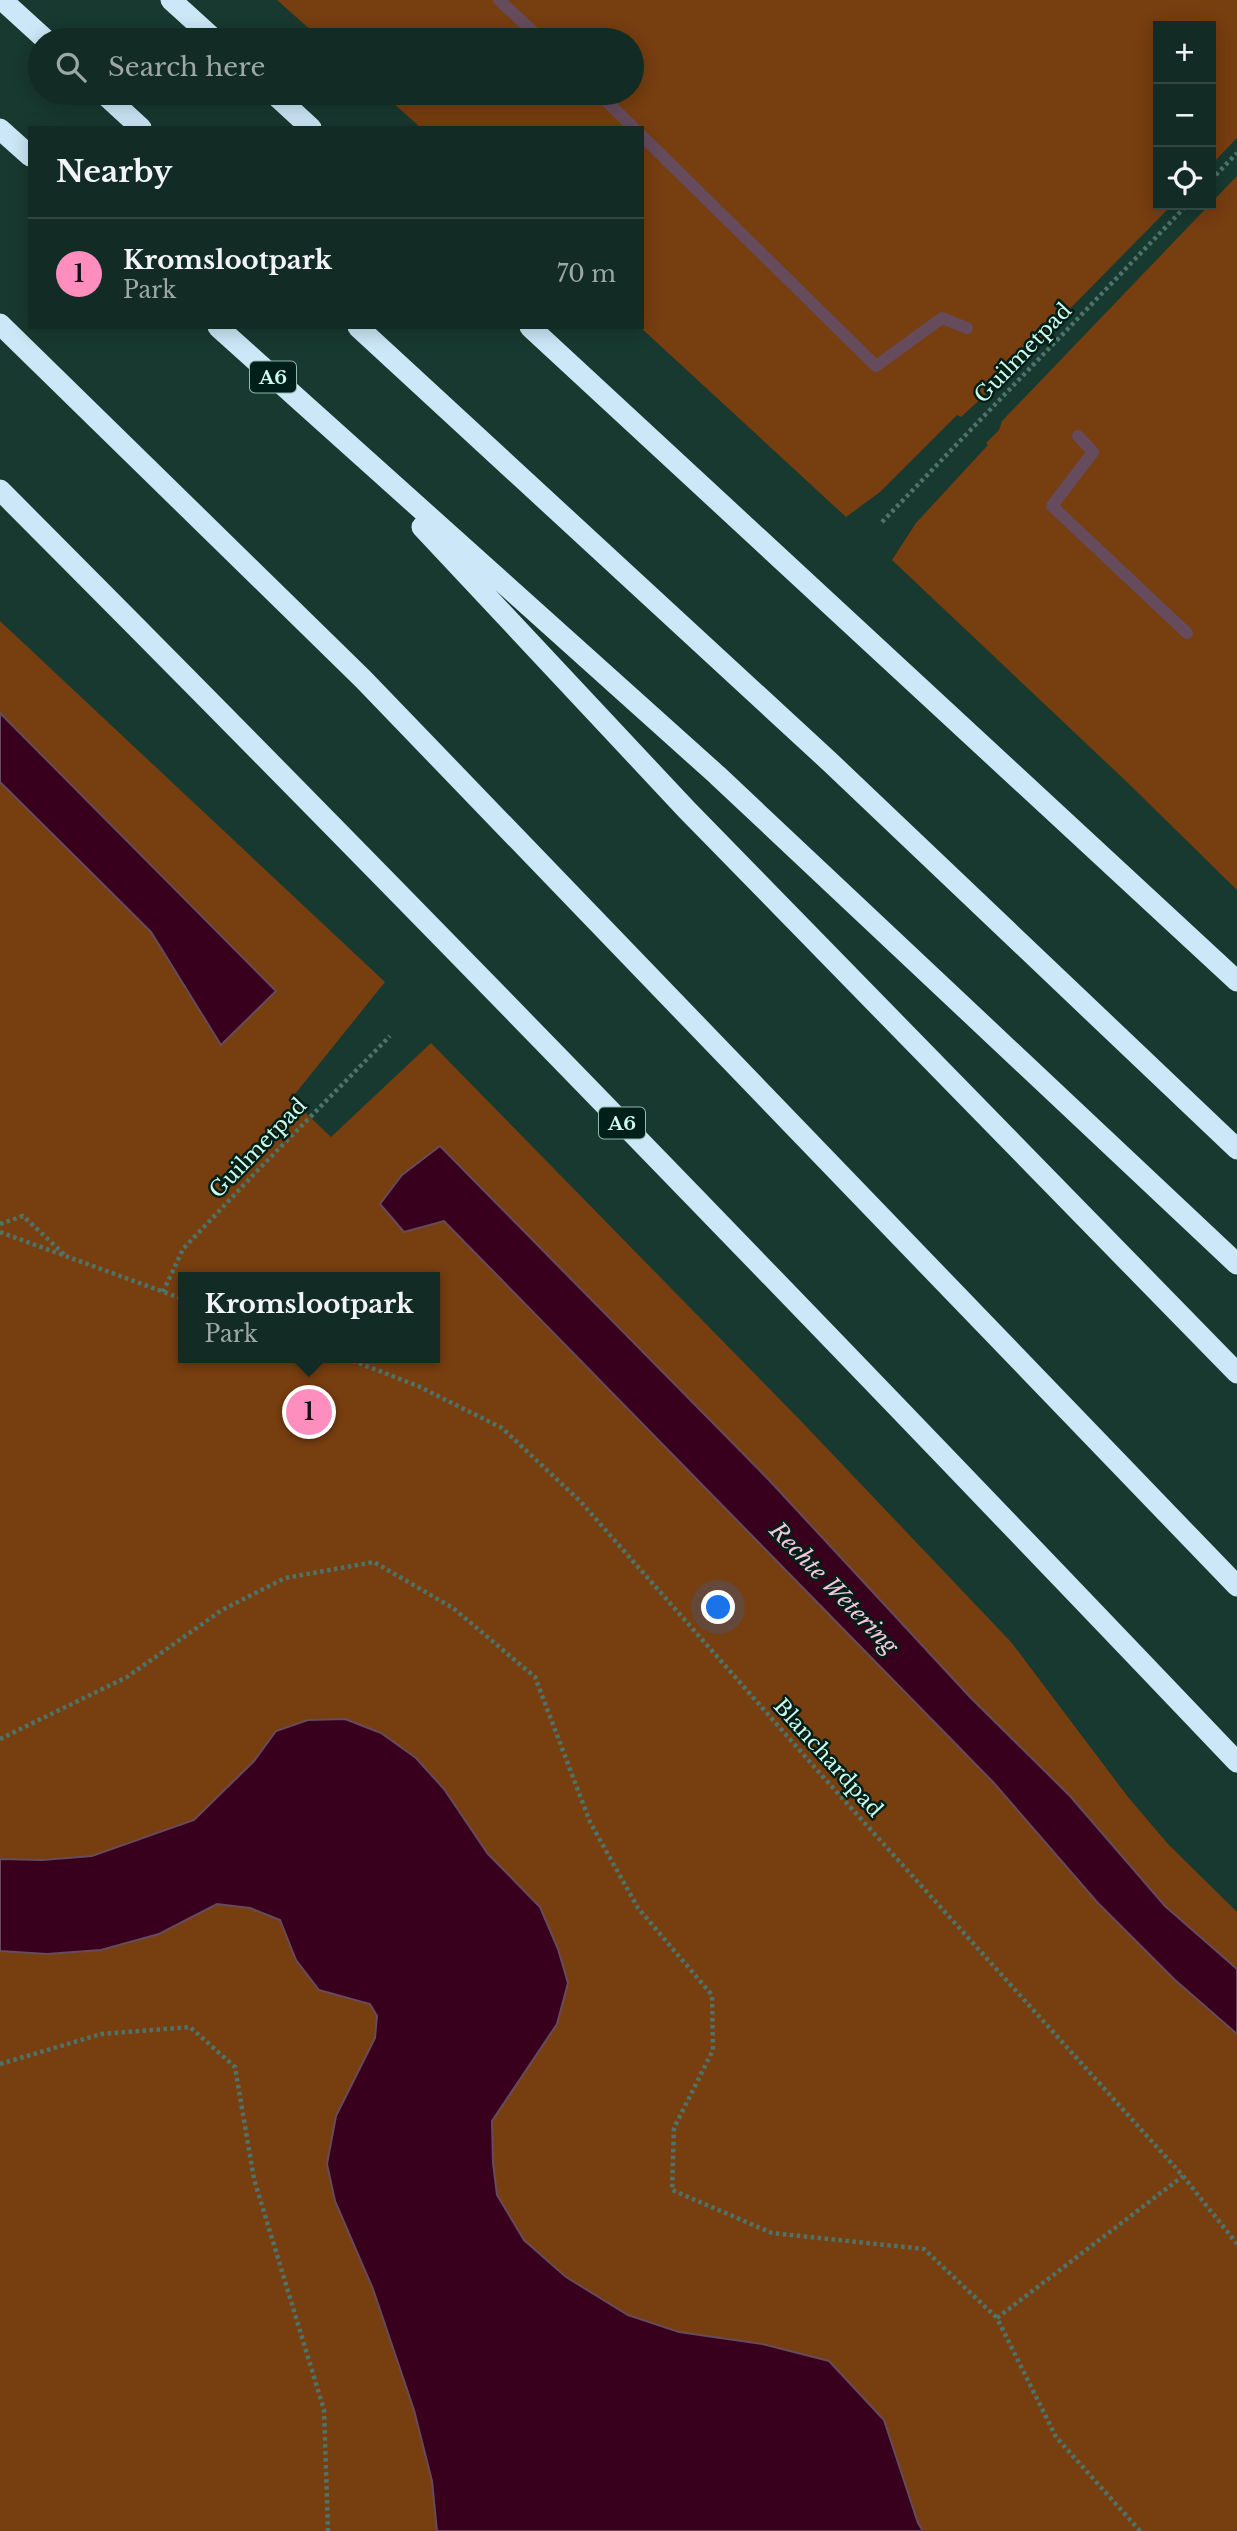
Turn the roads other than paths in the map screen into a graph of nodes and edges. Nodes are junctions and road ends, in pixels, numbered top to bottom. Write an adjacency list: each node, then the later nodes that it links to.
1 (2, 0): 3 (highway)
2 (171, 0): 4 (highway)
3 (33, 28)
4 (202, 28)
5 (116, 105): 7 (highway)
6 (286, 105): 8 (highway)
7 (139, 126)
8 (309, 126)
9 (0, 129): 10 (highway)
10 (28, 154)
11 (0, 324): 21 (highway)
12 (220, 329): 15 (highway, A6)
13 (360, 329): 18 (highway)
14 (532, 329): 17 (highway)
15 (329, 428): 19 (highway, A6); 20 (highway, A6)
16 (0, 490): 22 (highway, A6)
17 (1237, 981)
18 (1237, 1149)
19 (1237, 1264)
20 (1237, 1373)
21 (1237, 1586)
22 (1237, 1762)

